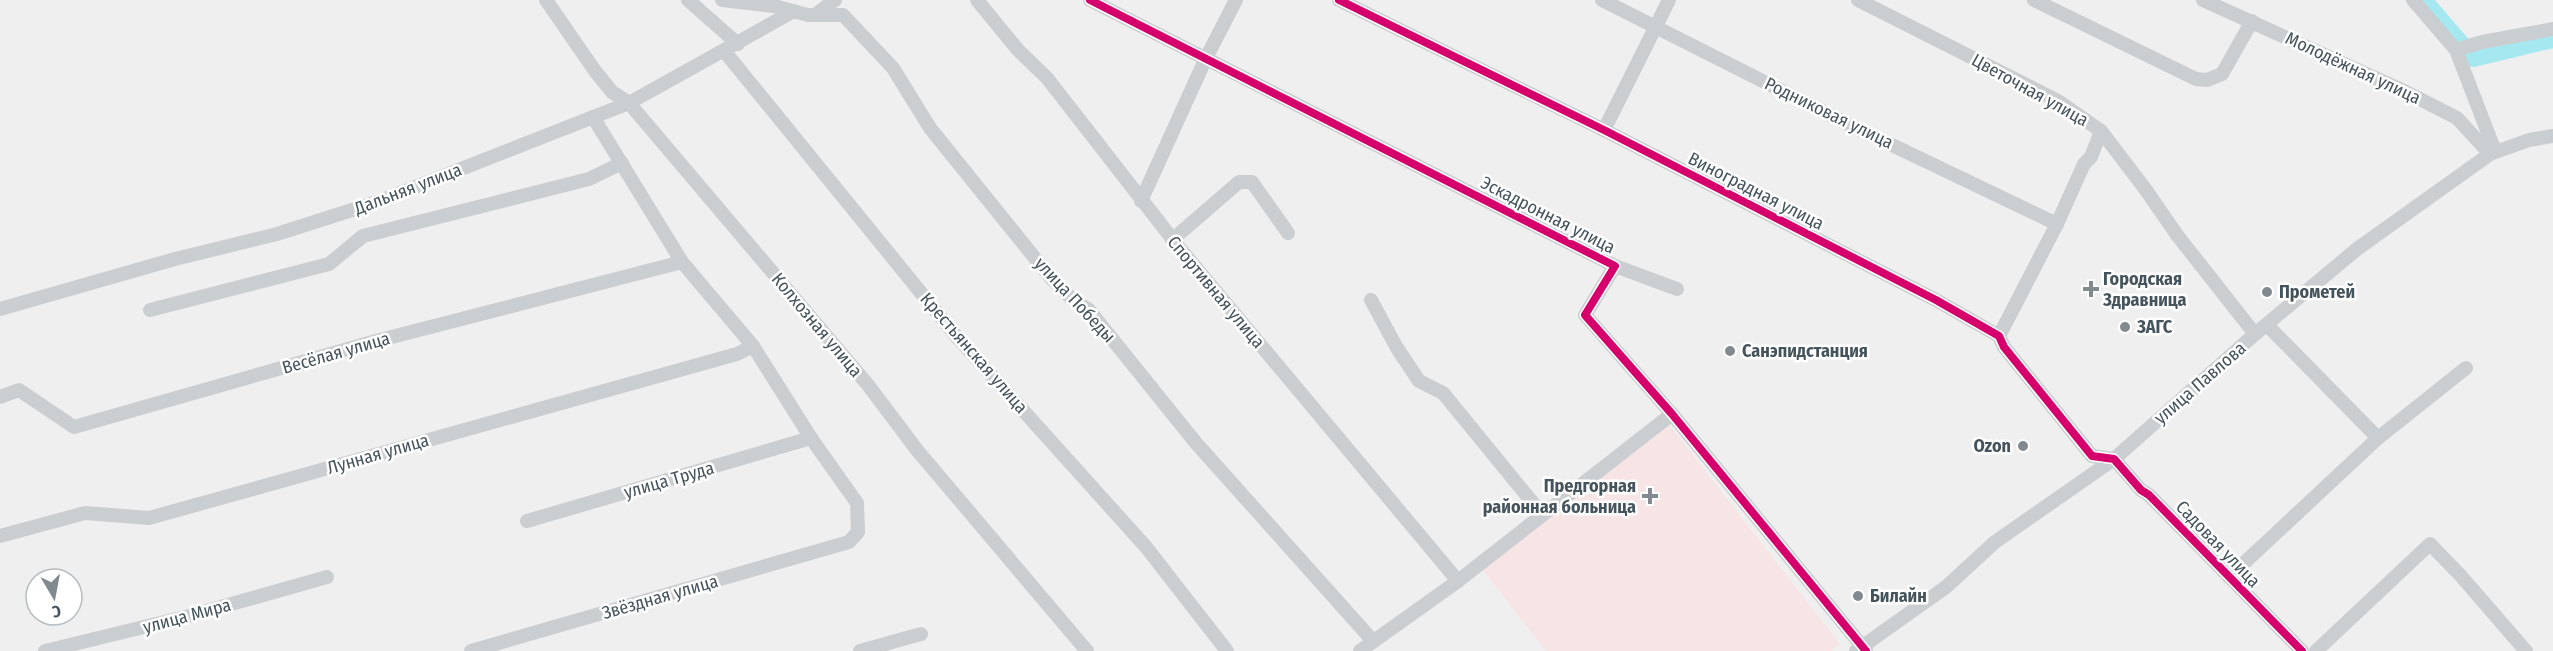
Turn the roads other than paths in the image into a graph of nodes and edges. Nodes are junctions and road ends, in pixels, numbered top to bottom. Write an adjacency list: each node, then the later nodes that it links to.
1 (546, 0): 25 (street, Колхозная улица)
2 (688, 0): 21 (street)
3 (723, 0): 16 (street, улица Победы)
4 (835, 0): 17 (street)
5 (977, 0): 32 (street, Спортивная улица)
6 (1089, 0): 24 (street, Эскадронная улица)
7 (1236, 0): 24 (street)
8 (1340, 0): 27 (street, Виноградная улица)
9 (1602, 0): 19 (street, Родниковая улица)
10 (1669, 0): 19 (street)
11 (1858, 0): 28 (street, Цветочная улица)
12 (2034, 0): 18 (street)
13 (2203, 0): 15 (street, Молодёжная улица)
14 (2413, 0): 22 (street)
15 (2226, 5): 18 (street, Молодёжная улица)
16 (794, 11): 17 (street, улица Победы); 21 (street, Дальняя улица)
17 (815, 15): 59 (street, улица Победы)
18 (2252, 21): 30 (street, Молодёжная улица)
19 (1655, 26): 27 (street); 33 (street, Родниковая улица)
20 (2553, 28): 22 (street)
21 (738, 44): 23 (street, Дальняя улица)
22 (2456, 50): 30 (street)
23 (725, 52): 25 (street, Дальняя улица); 65 (street, Крестьянская улица)
24 (1206, 58): 32 (street); 37 (street, Эскадронная улица)
25 (629, 103): 26 (street, Дальняя улица); 64 (street, Колхозная улица)
26 (593, 117): 31 (street); 40 (street, Дальняя улица)
27 (1604, 130): 44 (street, Виноградная улица)
28 (2101, 130): 33 (street); 43 (street, Цветочная улица)
29 (2553, 136): 30 (street, улица Павлова)
30 (2492, 153): 42 (street, улица Павлова)
31 (622, 163): 36 (street); 41 (street)
32 (1141, 201): 35 (street, Спортивная улица)
33 (2057, 224): 44 (street)
34 (1288, 233): 35 (street)
35 (1172, 240): 57 (street, Спортивная улица)
36 (682, 262): 45 (street); 47 (street, Весёлая улица)
37 (1615, 266): 38 (street, Эскадронная улица); 48 (street, Эскадронная улица)
38 (1677, 289)
39 (1371, 300): 52 (street)
40 (0, 309)
41 (150, 310)
42 (2267, 325): 43 (street, улица Павлова); 50 (street)
43 (2255, 334): 51 (street, улица Павлова)
44 (1999, 336): 51 (street, Виноградная улица)
45 (753, 346): 49 (street); 54 (street, Лунная улица)
46 (2466, 368): 50 (street)
47 (0, 397)
48 (1672, 414): 52 (street); 60 (street, Эскадронная улица)
49 (811, 438): 53 (street, улица Труда); 62 (street, Звёздная улица)
50 (2378, 438): 56 (street)
51 (2114, 459): 56 (street, Садовая улица); 60 (street, улица Павлова)
52 (1542, 514): 57 (street)
53 (527, 521)
54 (0, 536)
55 (327, 577): 61 (street, улица Мира)
56 (2229, 577): 67 (street, Садовая улица)
57 (1458, 581): 59 (street)
58 (921, 634): 63 (street)
59 (1372, 641): 66 (street)
60 (1861, 650)
61 (45, 651)
62 (471, 651)
63 (860, 651)
64 (1087, 651)
65 (1227, 651)
66 (1360, 651)
67 (2302, 651)
68 (2316, 651): 69 (street)
69 (2526, 651)

